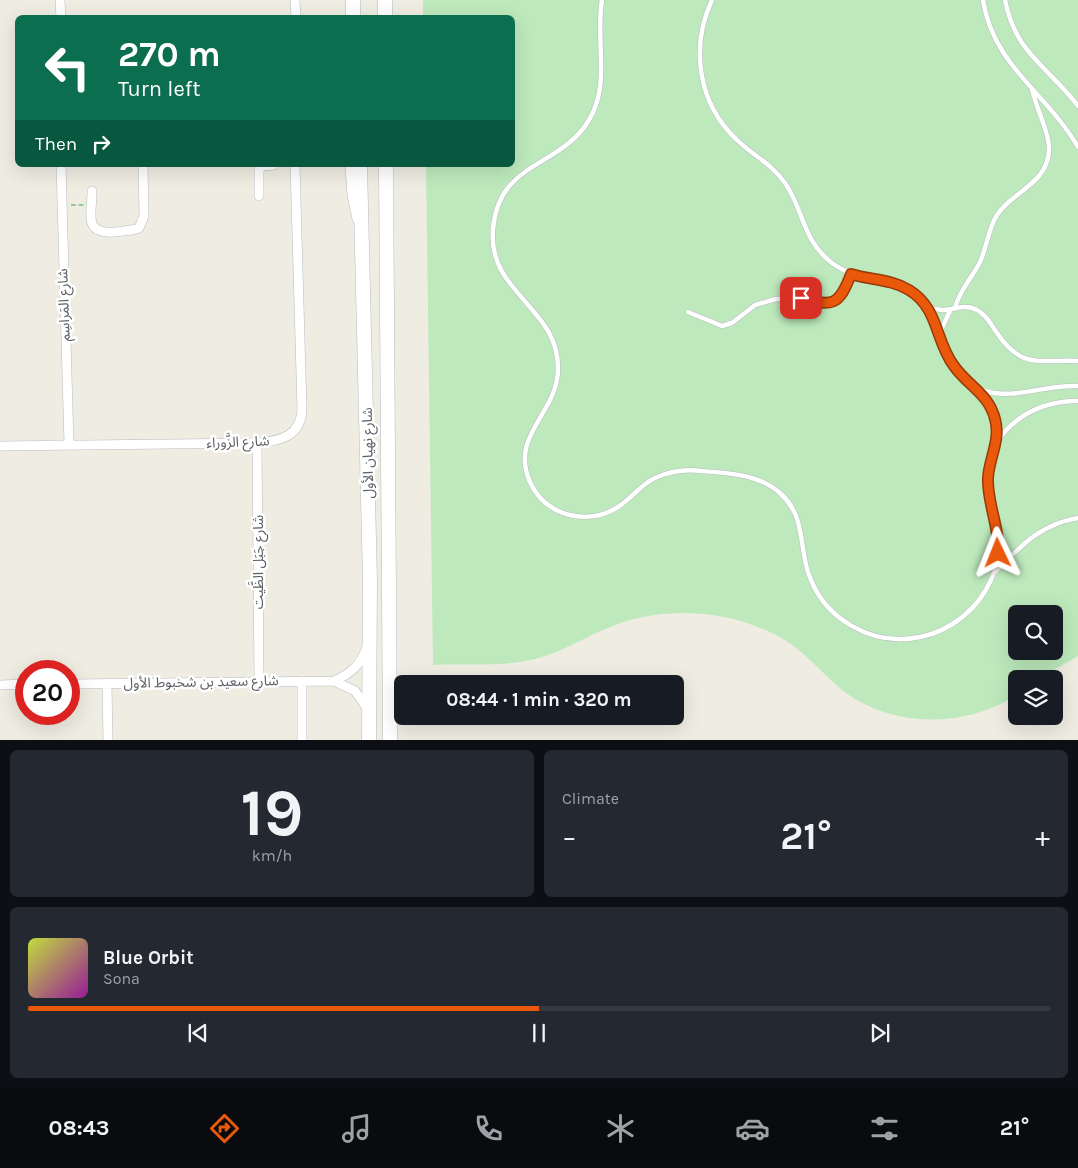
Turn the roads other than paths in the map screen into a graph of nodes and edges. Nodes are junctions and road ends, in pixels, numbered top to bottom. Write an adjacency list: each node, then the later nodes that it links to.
1 (60, 0): 10 (street)
2 (296, 0): 11 (street)
3 (353, 0): 12 (main road)
4 (379, 0): 13 (main road)
5 (385, 0): 14 (main road)
6 (602, 0): 42 (lane)
7 (712, 0): 28 (lane)
8 (983, 0): 15 (lane)
9 (1006, 0): 16 (lane)
10 (60, 15)
11 (296, 15)
12 (354, 15)
13 (385, 15)
14 (385, 15)
15 (1032, 89): 17 (lane); 30 (lane)
16 (1078, 106)
17 (1078, 147)
18 (61, 167): 38 (street, شارع المَراسِم)
19 (143, 167): 25 (street)
20 (263, 167): 26 (street)
21 (295, 167): 37 (street, شارع الزَّوراء)
22 (350, 167): 27 (street)
23 (360, 167): 27 (main road, شارع نهيان الأول)
24 (386, 167): 55 (main road, شارع نهيان الأول)
25 (92, 192)
26 (259, 196)
27 (363, 237): 43 (main road, شارع نهيان الأول)
28 (851, 274): 29 (lane); 31 (lane)
29 (927, 306): 30 (lane); 32 (lane)
30 (952, 310): 32 (lane); 33 (lane)
31 (688, 312)
32 (940, 334): 35 (lane)
33 (1078, 361)
34 (1078, 386): 35 (lane)
35 (979, 390): 39 (lane)
36 (1078, 402): 39 (lane)
37 (257, 443): 38 (street, شارع الزَّوراء); 44 (street, شارع جَبَل الظَّيت)
38 (69, 444): 40 (street, شارع الزَّوراء)
39 (996, 444): 42 (lane)
40 (0, 446)
41 (1078, 518): 42 (lane)
42 (993, 574)
43 (370, 640): 46 (street); 51 (main road, شارع نهيان الأول)
44 (259, 681): 45 (street, شارع سعيد بن شخبوط الأول); 47 (street, شارع سعيد بن شخبوط الأول)
45 (302, 681): 46 (street, شارع سعيد بن شخبوط الأول); 53 (street)
46 (334, 681): 51 (street, شارع سعيد بن شخبوط الأول)
47 (107, 683): 49 (street, شارع سعيد بن شخبوط الأول); 52 (street)
48 (15, 684): 50 (street)
49 (80, 684)
50 (0, 685)
51 (368, 710): 54 (main road, شارع نهيان الأول)
52 (108, 740)
53 (302, 740)
54 (369, 740)
55 (390, 740)

